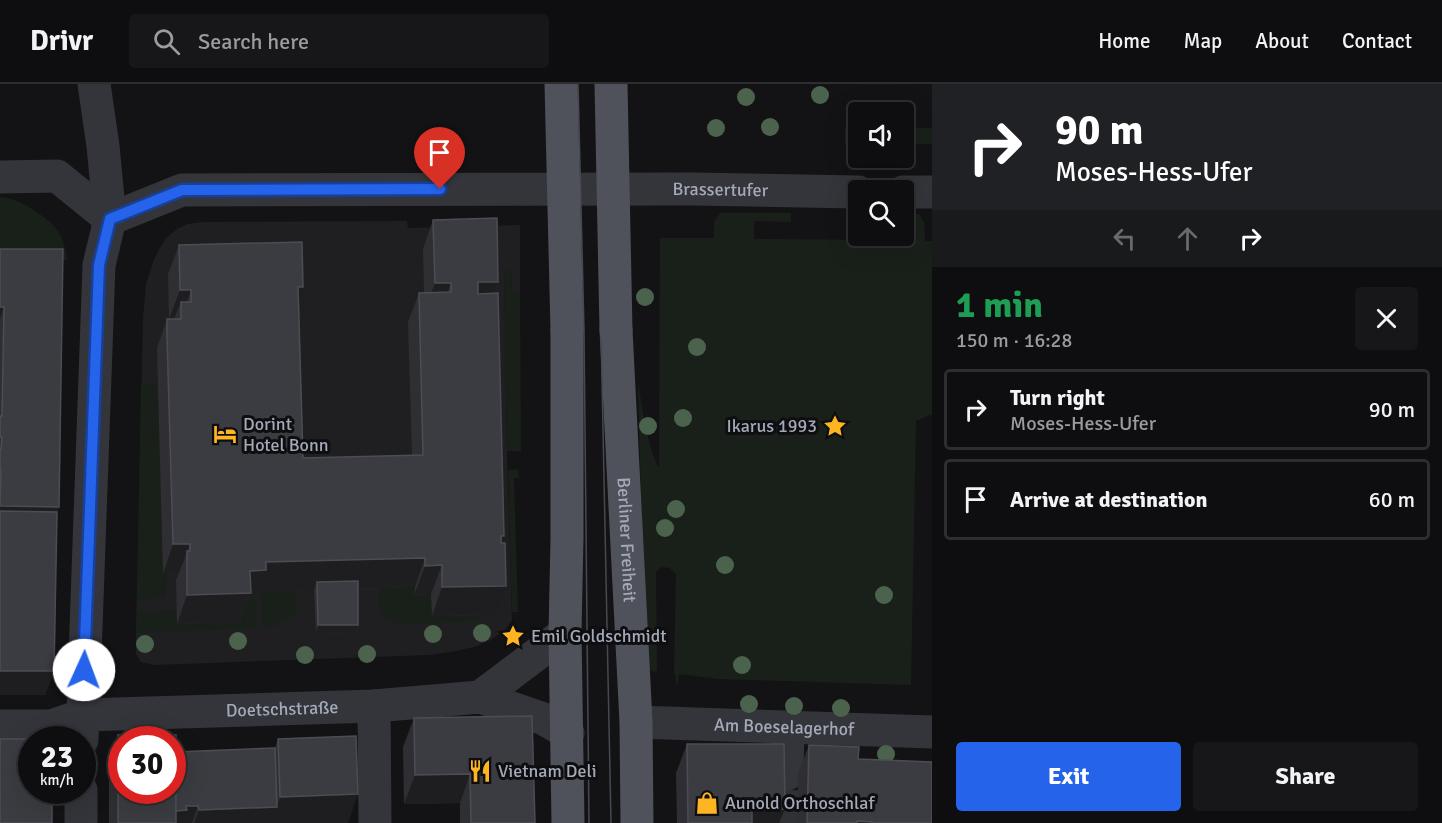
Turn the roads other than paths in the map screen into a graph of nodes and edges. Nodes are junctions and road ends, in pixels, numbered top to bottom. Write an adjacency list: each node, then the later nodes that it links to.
1 (94, 84): 8 (street)
2 (561, 84): 9 (main road, bridge)
3 (611, 84): 12 (main road, Berliner Freiheit, bridge)
4 (0, 177): 8 (street)
5 (848, 192): 8 (street, Brassertufer)
6 (914, 192): 7 (street)
7 (932, 192)
8 (110, 219): 15 (street)
9 (565, 633): 10 (street); 19 (main road)
10 (480, 697): 11 (street, Doetschstraße); 19 (street, Doetschstraße)
11 (374, 706): 16 (street, Doetschstraße); 23 (street)
12 (636, 722): 17 (street, Am Boeselagerhof); 25 (main road, Berliner Freiheit)
13 (0, 726): 14 (street, Doetschstraße)
14 (18, 726)
15 (83, 726)
16 (96, 726)
17 (788, 728): 18 (street, Am Boeselagerhof); 20 (street)
18 (932, 732)
19 (568, 733): 24 (main road)
20 (787, 774)
21 (81, 804): 22 (street)
22 (81, 823)
23 (375, 823)
24 (568, 823)
25 (637, 823)

